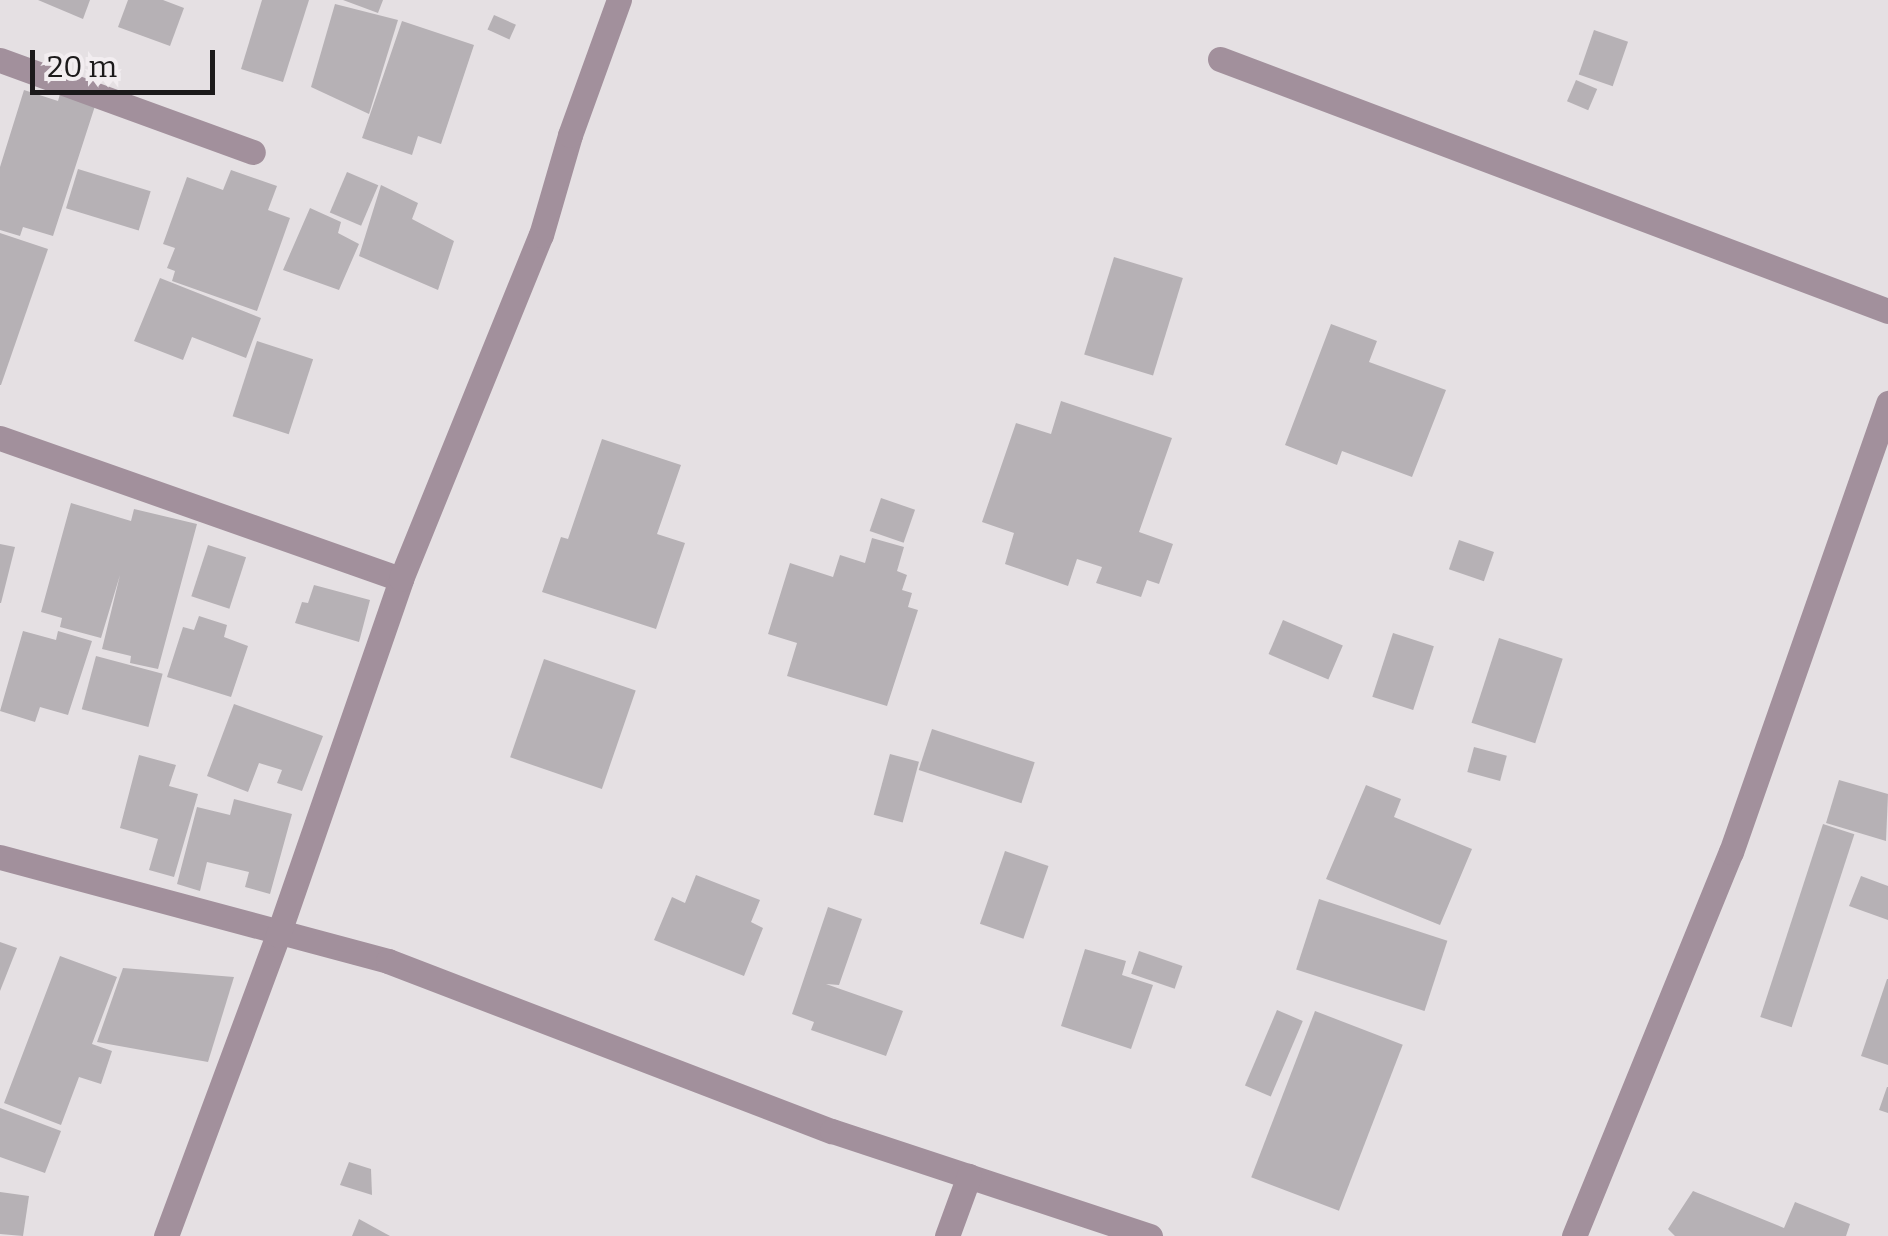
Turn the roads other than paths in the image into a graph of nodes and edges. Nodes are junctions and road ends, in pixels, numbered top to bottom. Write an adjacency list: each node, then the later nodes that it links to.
1 (619, 0): 8 (street)
2 (1220, 59): 5 (street)
3 (0, 60): 4 (street)
4 (253, 152)
5 (1888, 312)
6 (1888, 403): 15 (street)
7 (0, 438): 8 (street)
8 (402, 578): 10 (street)
9 (0, 857): 10 (street)
10 (278, 935): 11 (street); 12 (street)
11 (969, 1176): 13 (street); 14 (street)
12 (166, 1236)
13 (947, 1236)
14 (1150, 1236)
15 (1574, 1236)

